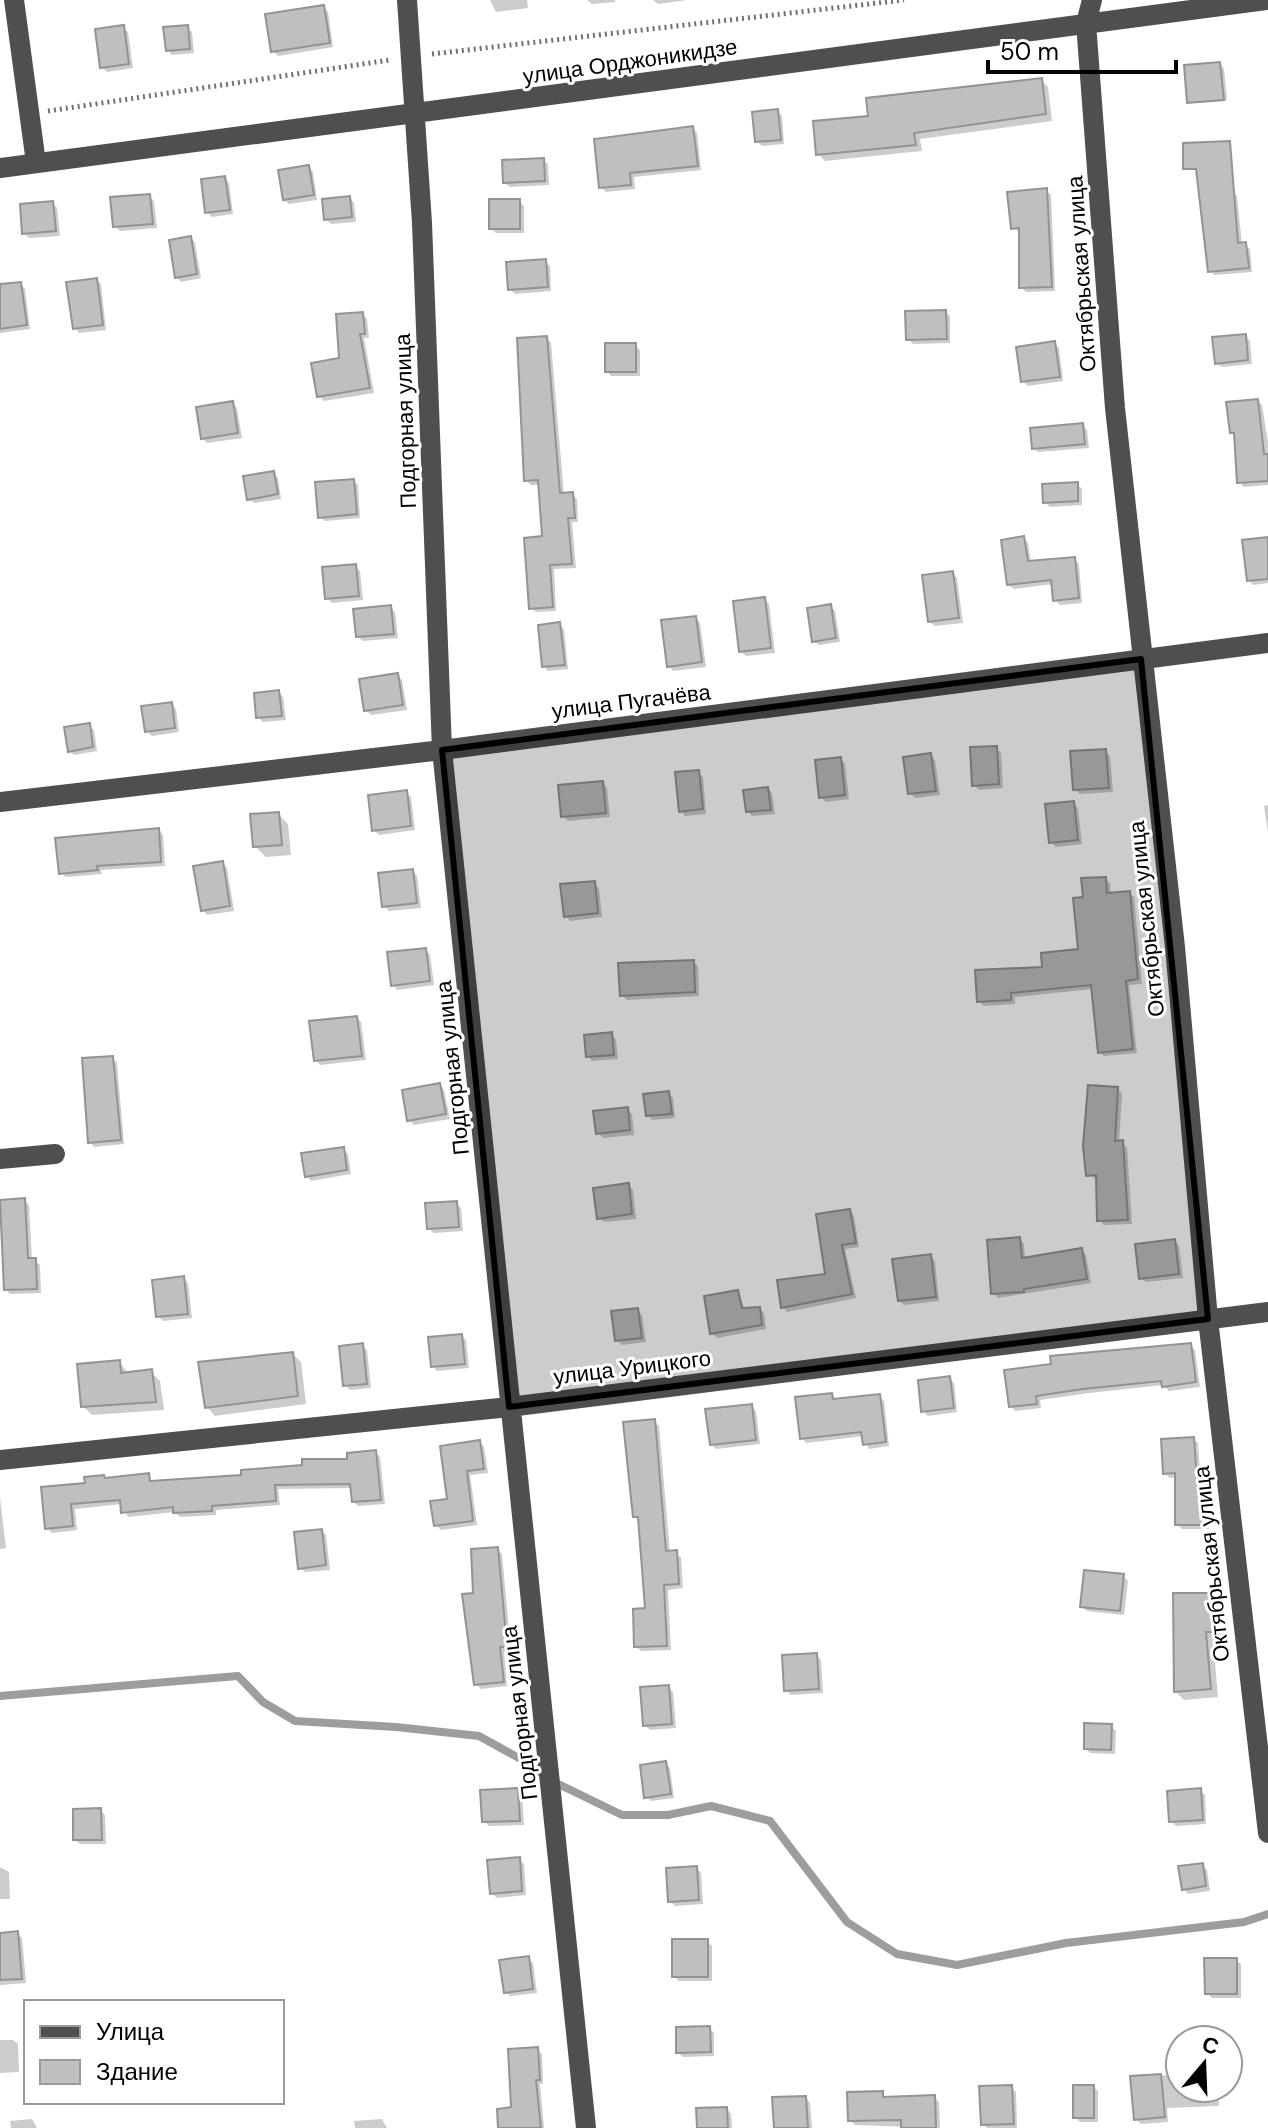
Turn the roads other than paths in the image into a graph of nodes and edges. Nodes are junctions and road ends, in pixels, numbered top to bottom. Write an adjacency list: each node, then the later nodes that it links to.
1 (14, 0): 7 (street)
2 (407, 0): 6 (street, Подгорная улица)
3 (1092, 0): 5 (street, Октябрьская улица)
4 (1266, 0): 5 (street, улица Орджоникидзе)
5 (1086, 23): 6 (street, улица Орджоникидзе); 10 (street, Октябрьская улица)
6 (416, 115): 7 (street, улица Орджоникидзе); 11 (street, Подгорная улица)
7 (36, 163): 8 (street, улица Орджоникидзе)
8 (0, 168)
9 (1268, 643): 10 (street, улица Пугачёва)
10 (1141, 659): 11 (street, улица Пугачёва); 16 (street, Октябрьская улица)
11 (442, 750): 12 (street, улица Пугачёва); 17 (street, Подгорная улица)
12 (0, 802)
13 (55, 1154): 14 (street)
14 (0, 1159)
15 (1268, 1312): 16 (street, улица Урицкого)
16 (1208, 1319): 17 (street, улица Урицкого); 19 (street, Октябрьская улица)
17 (509, 1407): 18 (street, улица Урицкого); 20 (street, Подгорная улица)
18 (0, 1460)
19 (1268, 1833)
20 (586, 2128)

